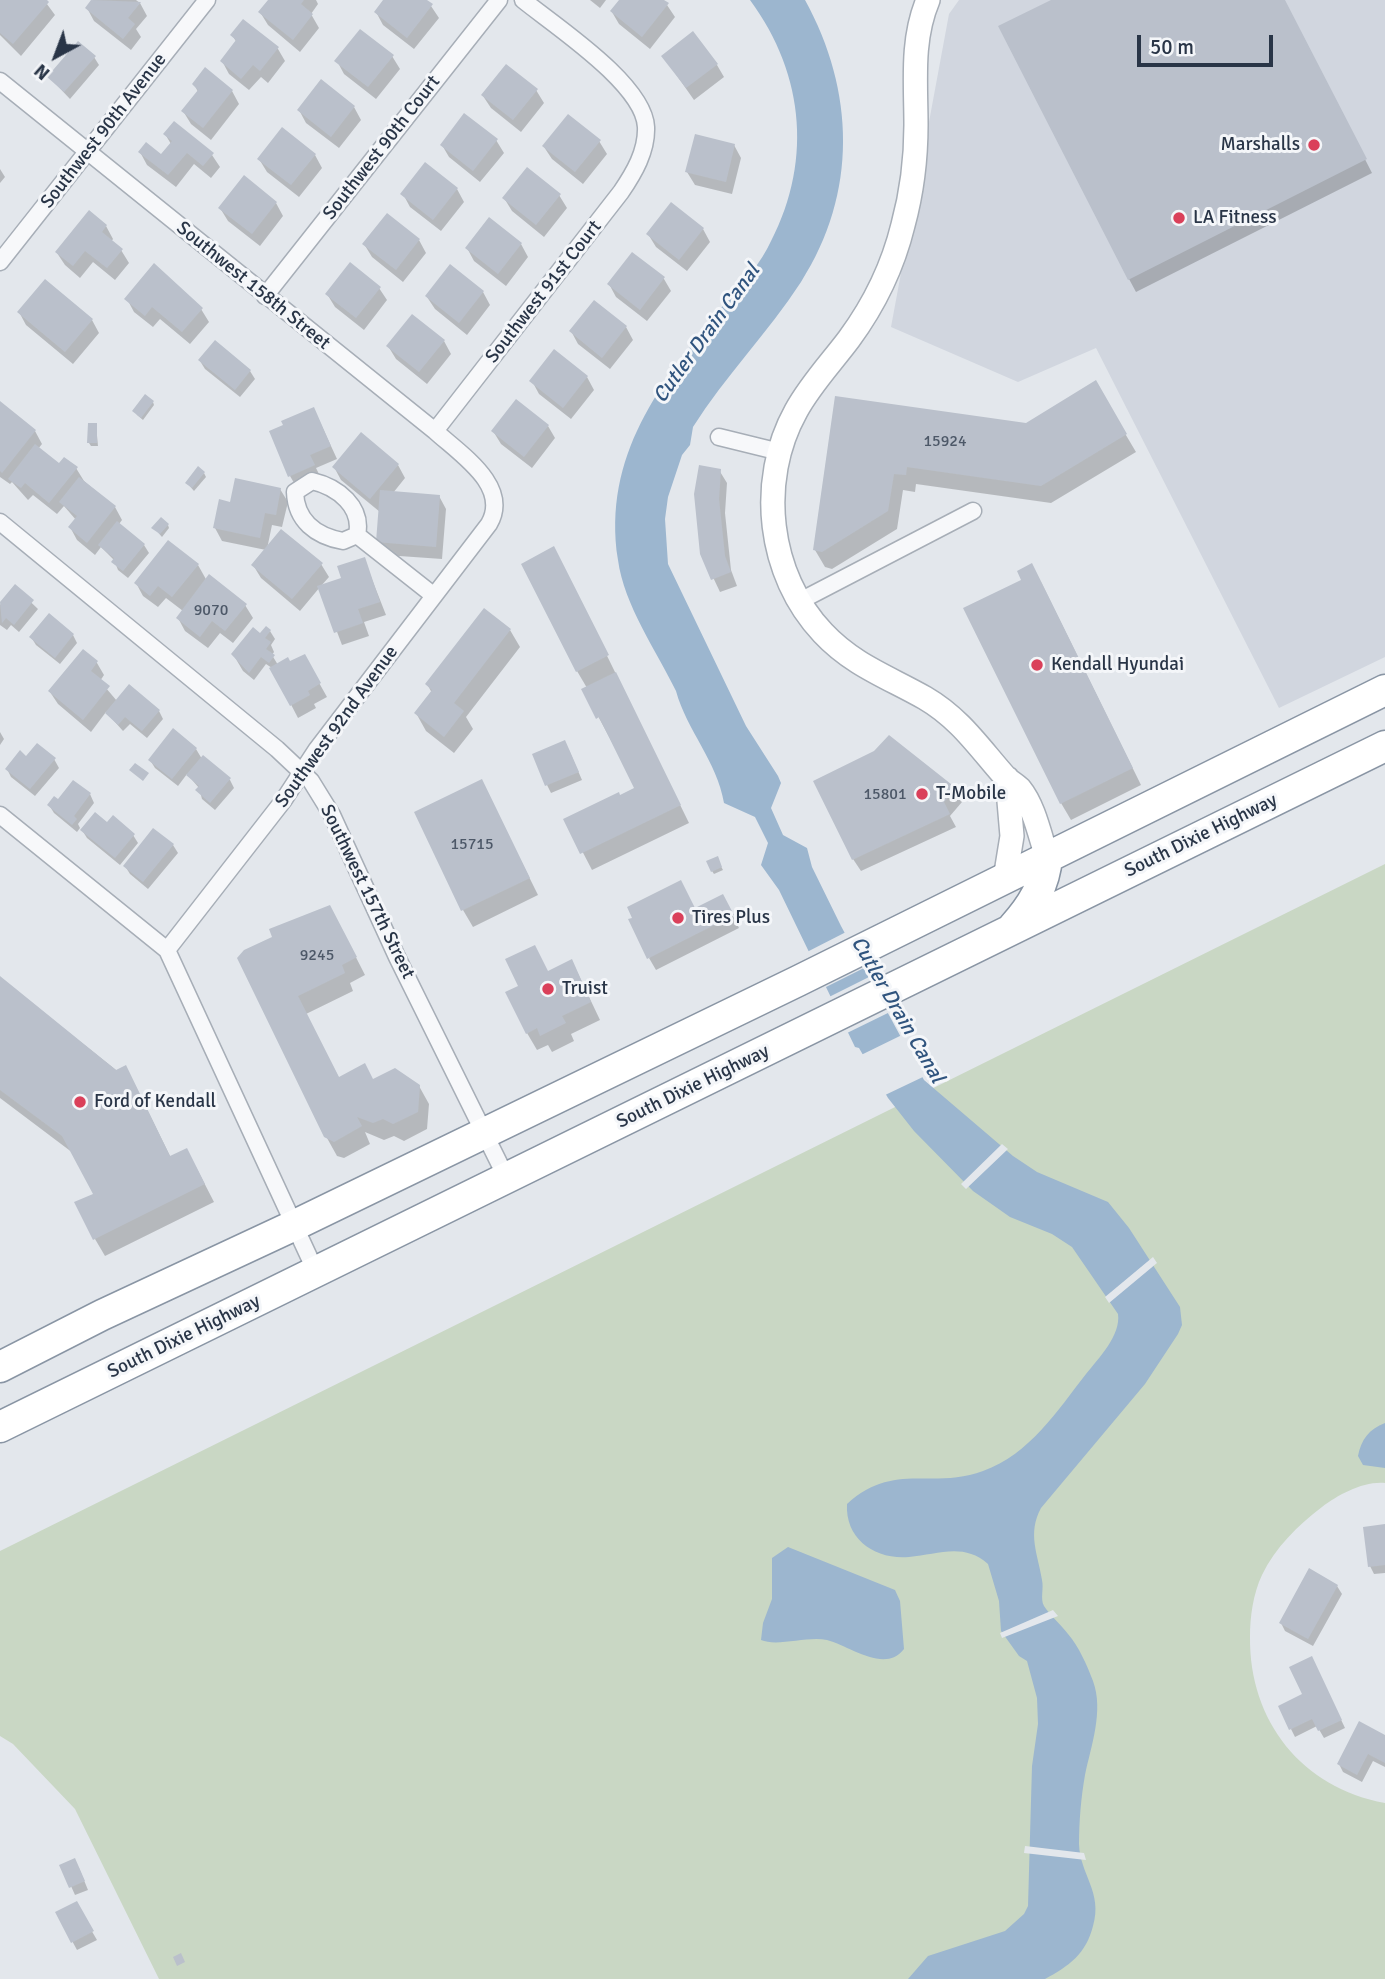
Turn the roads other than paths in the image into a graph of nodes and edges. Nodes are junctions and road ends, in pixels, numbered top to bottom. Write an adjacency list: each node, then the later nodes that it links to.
1 (499, 0): 8 (street, Southwest 90th Court)
2 (523, 0): 9 (street, Southwest 91st Court)
3 (928, 0): 11 (street)
4 (203, 1): 6 (street, Southwest 90th Avenue)
5 (0, 81): 6 (street, Southwest 158th Street)
6 (88, 152): 7 (street, Southwest 90th Avenue); 8 (street, Southwest 158th Street)
7 (0, 262)
8 (265, 296): 9 (street, Southwest 158th Street)
9 (435, 431): 12 (street, Southwest 158th Street)
10 (719, 437): 11 (street)
11 (780, 452): 17 (street)
12 (496, 499): 16 (street, Southwest 92nd Avenue)
13 (973, 511): 17 (street)
14 (0, 522): 20 (street, Southwest 157th Street)
15 (357, 536): 16 (street)
16 (433, 595): 20 (street, Southwest 92nd Avenue)
17 (800, 601): 21 (street)
18 (1385, 690): 23 (highway)
19 (1385, 746): 25 (highway, South Dixie Highway)
20 (302, 771): 26 (street, Southwest 92nd Avenue); 27 (street, Southwest 157th Street)
21 (1007, 778): 23 (street); 24 (street)
22 (0, 815): 26 (street)
23 (1047, 857): 24 (highway); 25 (highway)
24 (1005, 879): 27 (highway)
25 (1011, 930): 28 (highway, South Dixie Highway)
26 (167, 950): 29 (street)
27 (485, 1132): 28 (street, Southwest 157th Street); 29 (highway)
28 (507, 1179): 30 (highway, South Dixie Highway)
29 (295, 1225): 30 (street); 31 (highway)
30 (316, 1272): 32 (highway, South Dixie Highway)
31 (0, 1367)
32 (0, 1427)

